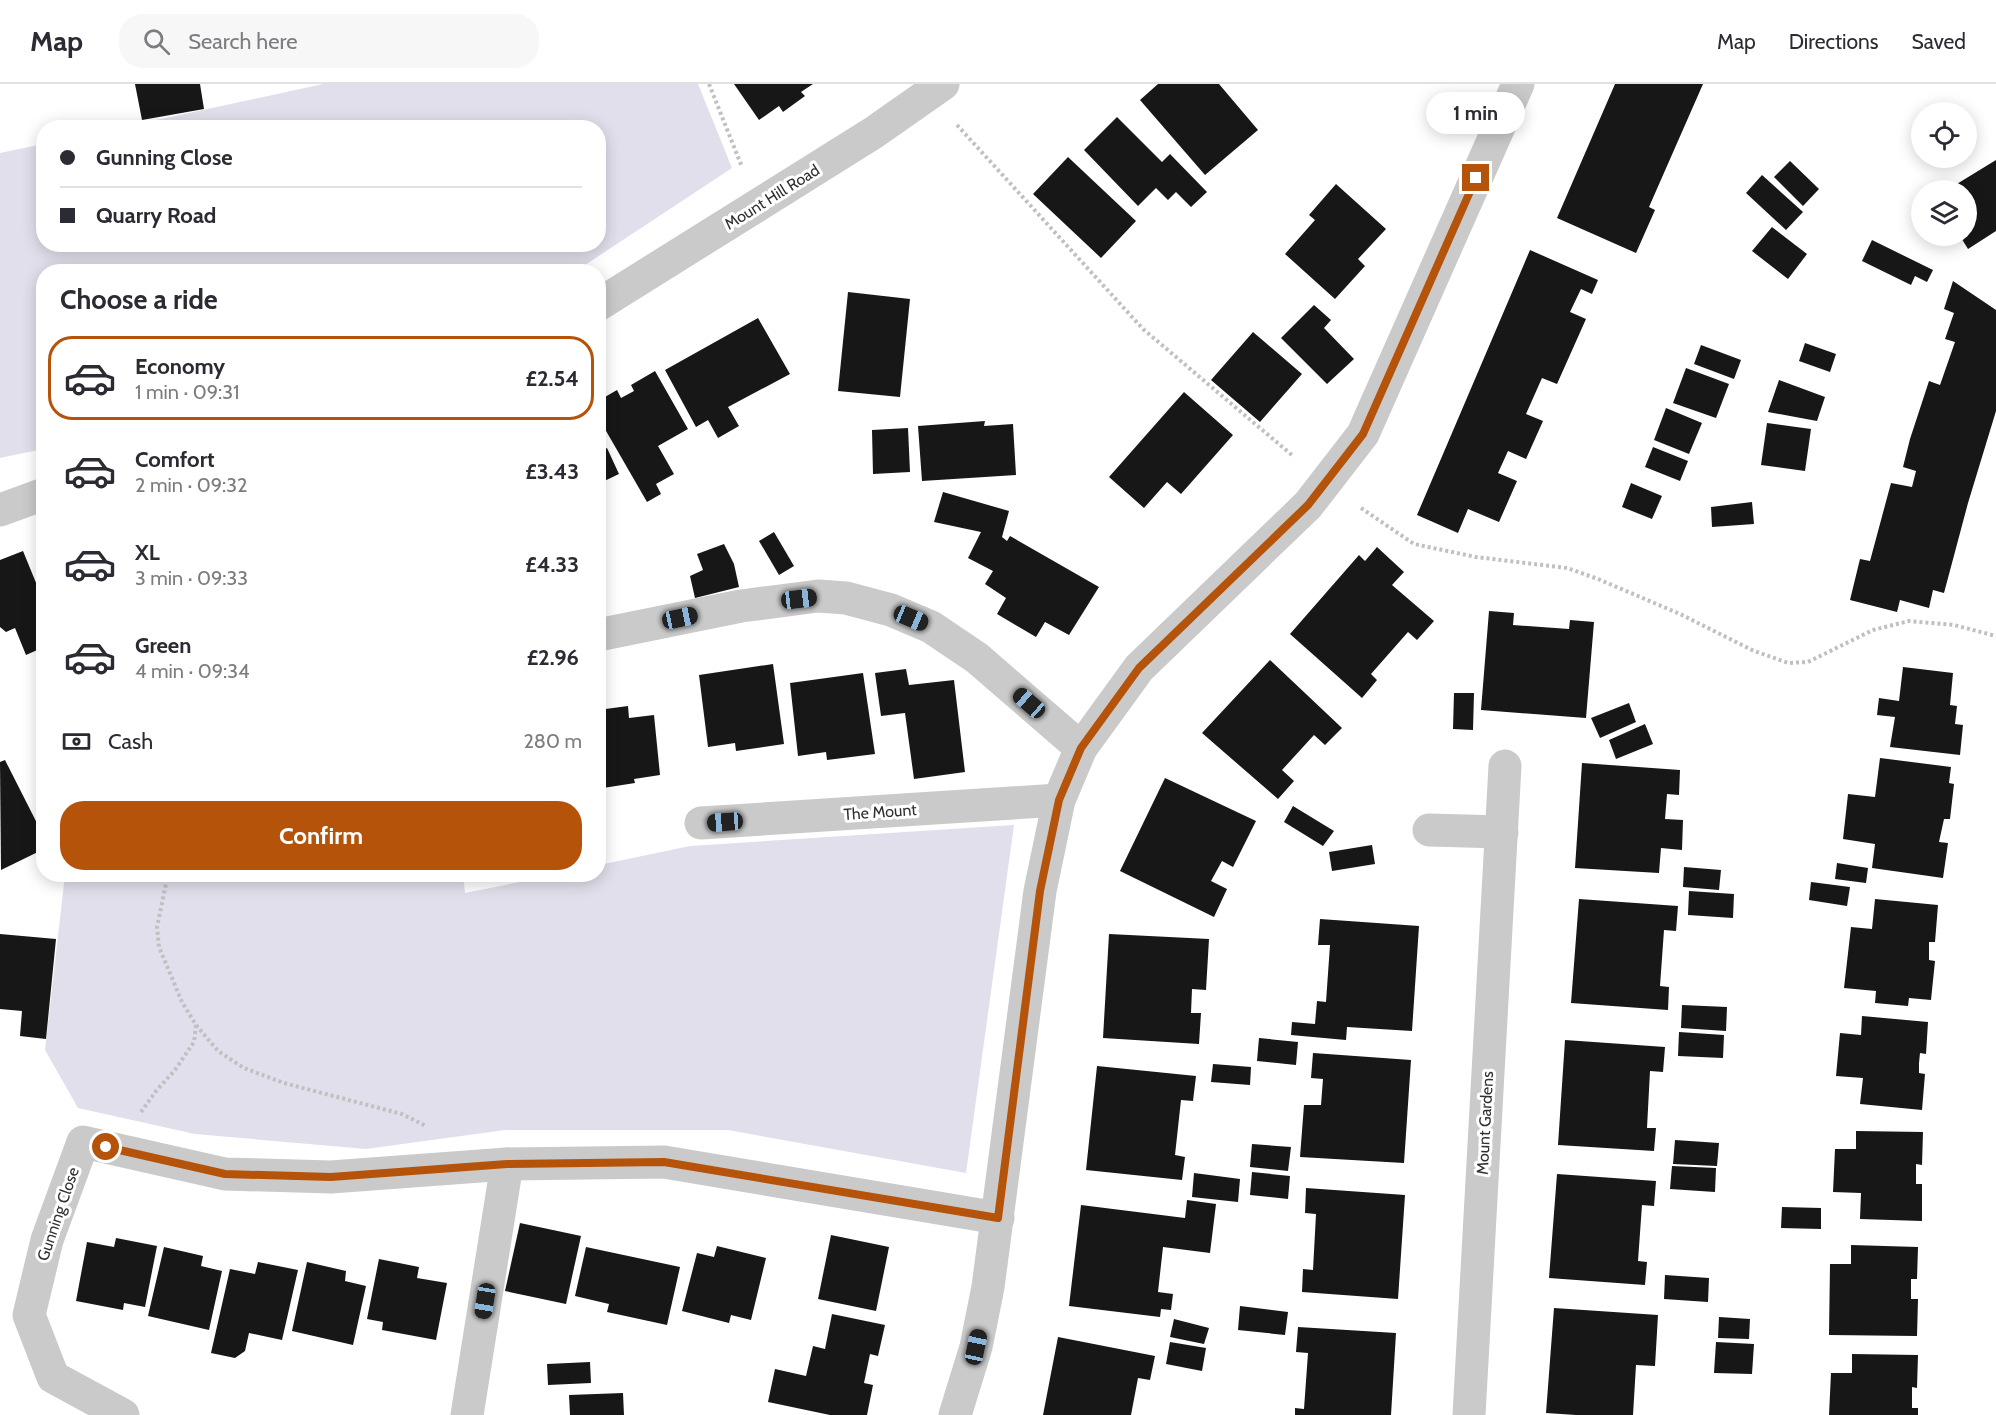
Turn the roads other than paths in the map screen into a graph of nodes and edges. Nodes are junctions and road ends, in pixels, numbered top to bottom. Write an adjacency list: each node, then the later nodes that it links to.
1 (1518, 84): 7 (street)
2 (935, 89): 3 (street, Mount Hill Road)
3 (606, 300)
4 (36, 497): 5 (street)
5 (0, 510)
6 (606, 634): 7 (street)
7 (1081, 748): 9 (street)
8 (1505, 766): 12 (street, Mount Gardens)
9 (1059, 800): 10 (street, The Mount); 14 (street)
10 (701, 823)
11 (1429, 830): 12 (street)
12 (1502, 832): 18 (street, Mount Gardens)
13 (507, 1164): 14 (street, Gunning Close); 15 (street, Gunning Close); 16 (street)
14 (998, 1218): 17 (street)
15 (123, 1415)
16 (467, 1415)
17 (955, 1415)
18 (1469, 1415)

